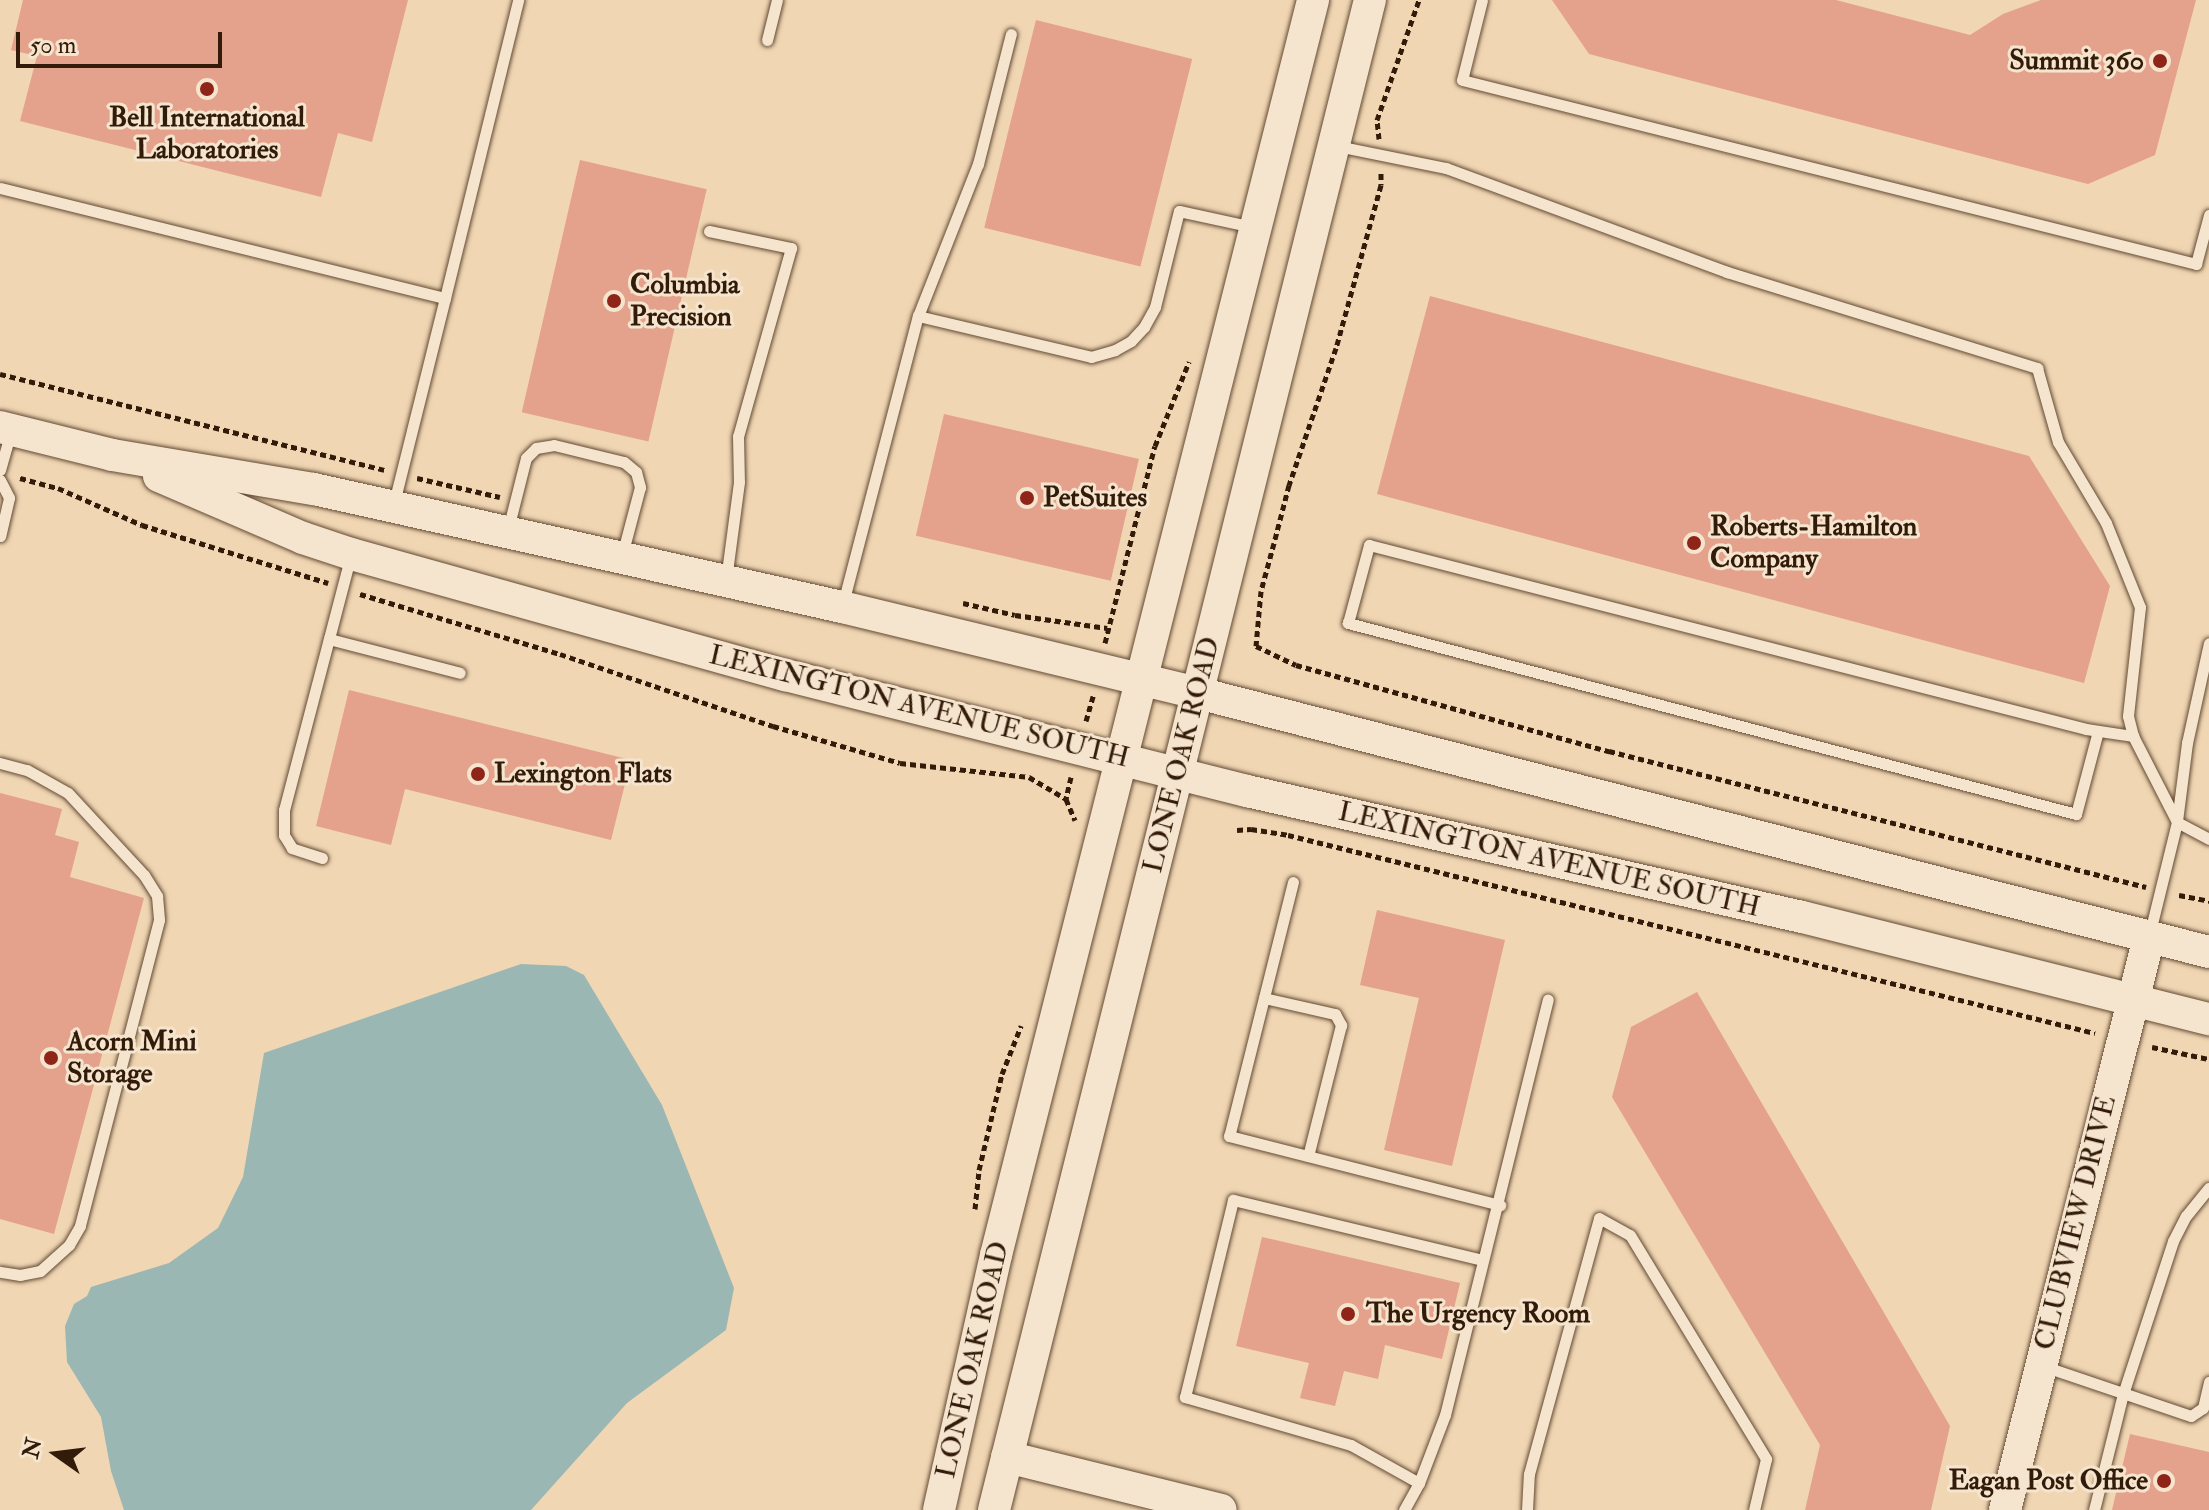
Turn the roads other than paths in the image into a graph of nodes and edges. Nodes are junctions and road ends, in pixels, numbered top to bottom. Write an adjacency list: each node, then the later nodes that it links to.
1 (518, 0): 13 (lane)
2 (777, 0): 7 (lane)
3 (1313, 0): 11 (street, LONE OAK ROAD)
4 (1370, 0): 8 (street, LONE OAK ROAD)
5 (1482, 0): 10 (lane)
6 (1011, 34): 14 (lane)
7 (767, 40)
8 (1335, 146): 30 (street, LONE OAK ROAD); 32 (lane)
9 (0, 188): 13 (lane)
10 (2209, 215)
11 (1255, 227): 14 (lane); 29 (street, LONE OAK ROAD)
12 (709, 231): 24 (lane)
13 (445, 298): 19 (lane)
14 (918, 316): 25 (lane)
15 (5, 429): 16 (street, LEXINGTON AVENUE SOUTH); 17 (lane)
16 (112, 455): 19 (street, LEXINGTON AVENUE SOUTH); 22 (street, LEXINGTON AVENUE SOUTH)
17 (0, 470)
18 (0, 480): 21 (lane)
19 (393, 507): 20 (street, LEXINGTON AVENUE SOUTH)
20 (507, 535): 23 (street, LEXINGTON AVENUE SOUTH); 23 (lane)
21 (0, 536)
22 (351, 554): 26 (lane); 33 (street, LEXINGTON AVENUE SOUTH)
23 (621, 560): 24 (street, LEXINGTON AVENUE SOUTH)
24 (726, 584): 25 (street, LEXINGTON AVENUE SOUTH)
25 (842, 607): 29 (street, LEXINGTON AVENUE SOUTH)
26 (329, 639): 28 (lane); 38 (lane)
27 (2209, 643): 36 (lane)
28 (460, 673)
29 (1142, 679): 30 (street, LEXINGTON AVENUE SOUTH); 33 (street, LONE OAK ROAD)
30 (1198, 693): 35 (street, LONE OAK ROAD); 40 (street, LEXINGTON AVENUE SOUTH)
31 (2098, 731): 31 (lane); 32 (lane)
32 (2133, 736): 36 (lane)
33 (1122, 760): 35 (street, LEXINGTON AVENUE SOUTH); 56 (street, LONE OAK ROAD)
34 (0, 763): 50 (lane)
35 (1178, 773): 44 (street, LEXINGTON AVENUE SOUTH); 54 (street, LONE OAK ROAD)
36 (2177, 822): 37 (lane); 40 (lane)
37 (2209, 839)
38 (322, 858)
39 (1293, 882): 42 (lane)
40 (2149, 937): 41 (street, LEXINGTON AVENUE SOUTH); 44 (street, CLUBVIEW DRIVE)
41 (2209, 952)
42 (1264, 998): 46 (lane); 46 (lane)
43 (1548, 1000): 48 (lane)
44 (2133, 1000): 45 (street, LEXINGTON AVENUE SOUTH); 51 (street, CLUBVIEW DRIVE)
45 (2209, 1019)
46 (1308, 1156): 48 (lane)
47 (2209, 1188): 53 (lane)
48 (1500, 1205): 49 (lane)
49 (1482, 1260): 55 (lane); 55 (lane)
50 (0, 1272)
51 (2039, 1365): 53 (lane); 62 (street, CLUBVIEW DRIVE)
52 (2209, 1382): 53 (lane)
53 (2123, 1394): 63 (lane)
54 (1007, 1457): 57 (street, LONE OAK ROAD); 58 (street)
55 (1419, 1483): 59 (lane)
56 (939, 1510)
57 (994, 1510)
58 (1221, 1510)
59 (1404, 1510)
60 (1527, 1510): 61 (lane)
61 (1754, 1510)
62 (2005, 1510)
63 (2094, 1510)

